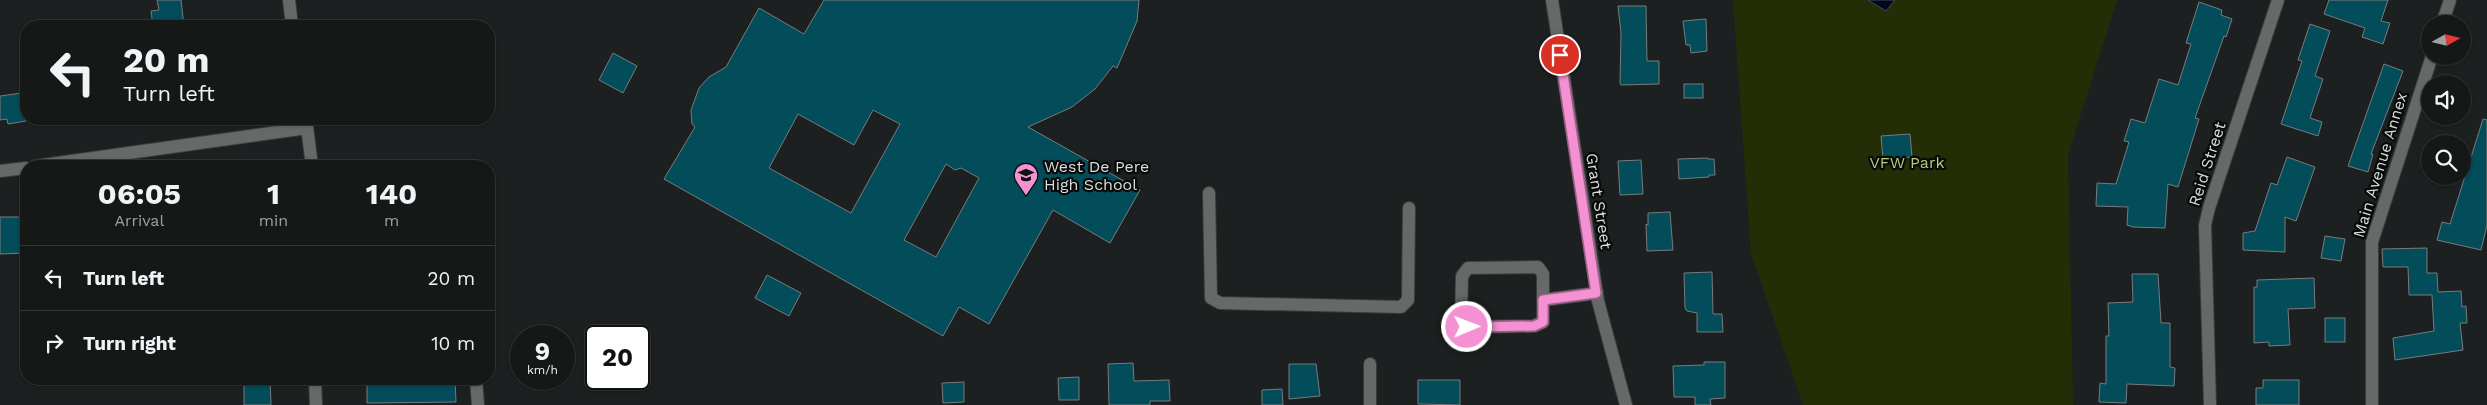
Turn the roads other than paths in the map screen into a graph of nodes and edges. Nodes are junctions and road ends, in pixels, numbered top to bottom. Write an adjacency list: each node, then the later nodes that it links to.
1 (288, 0): 6 (street)
2 (1552, 0): 16 (street, Grant Street)
3 (2278, 0): 25 (street, Reid Street)
4 (2450, 0): 5 (street)
5 (2445, 15)
6 (291, 20)
7 (2429, 65): 26 (street, Main Avenue Annex)
8 (301, 125): 10 (street)
9 (307, 125): 11 (street)
10 (75, 160)
11 (311, 160)
12 (20, 169): 13 (street)
13 (0, 171)
14 (1209, 193): 15 (street)
15 (1409, 208)
16 (1596, 293): 17 (street); 24 (street, Grant Street)
17 (1543, 300): 17 (street)
18 (1370, 364): 23 (street)
19 (315, 385): 21 (street)
20 (476, 385): 22 (street)
21 (316, 405)
22 (478, 405)
23 (1370, 405)
24 (1626, 405)
25 (2210, 405)
26 (2372, 405)

